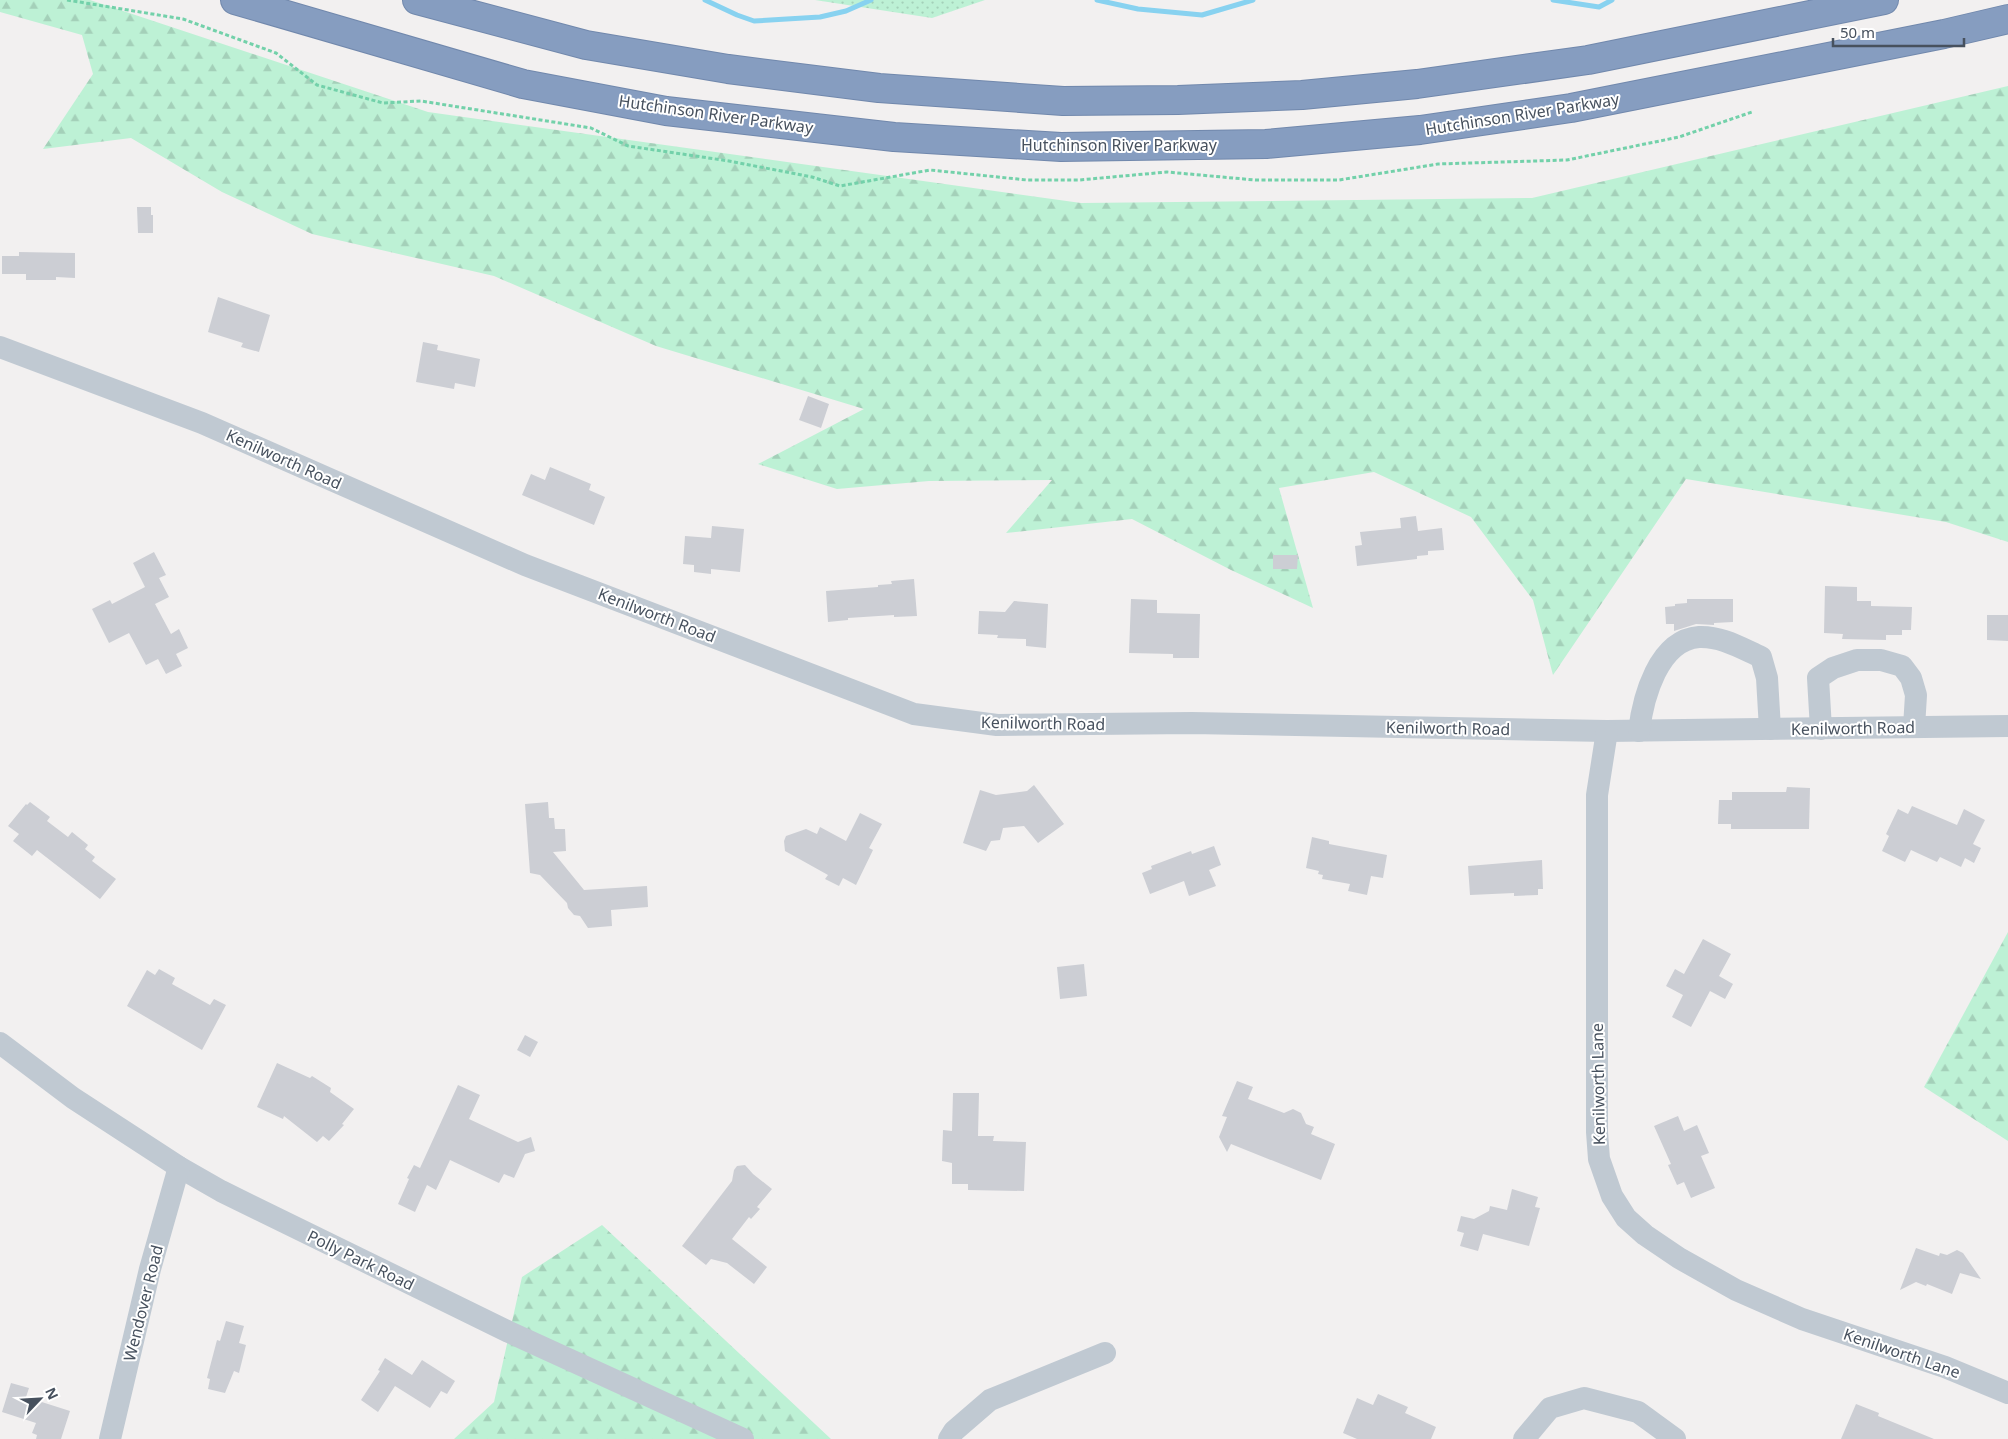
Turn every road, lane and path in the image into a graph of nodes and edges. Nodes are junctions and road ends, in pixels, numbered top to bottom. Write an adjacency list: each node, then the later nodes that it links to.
1 (222, 0): 5 (highway)
2 (235, 0): 5 (highway, Hutchinson River Parkway)
3 (1884, 0): 4 (highway)
4 (423, 1)
5 (266, 10): 6 (highway, Hutchinson River Parkway)
6 (2008, 20)
7 (0, 347): 12 (street, Kenilworth Road)
8 (2008, 726): 9 (street, Kenilworth Road)
9 (1914, 728): 11 (street, Kenilworth Road); 11 (street)
10 (1770, 729): 11 (street, Kenilworth Road); 13 (street, Kenilworth Road); 13 (street)
11 (1821, 729)
12 (1607, 731): 13 (street, Kenilworth Road); 17 (street, Kenilworth Lane)
13 (1639, 731)
14 (0, 1044): 15 (street, Polly Park Road)
15 (179, 1167): 18 (street, Wendover Road); 19 (street, Polly Park Road)
16 (1105, 1353): 20 (street)
17 (2008, 1393)
18 (110, 1439)
19 (742, 1439)
20 (949, 1439)
21 (1524, 1439): 22 (street)
22 (1675, 1439)

